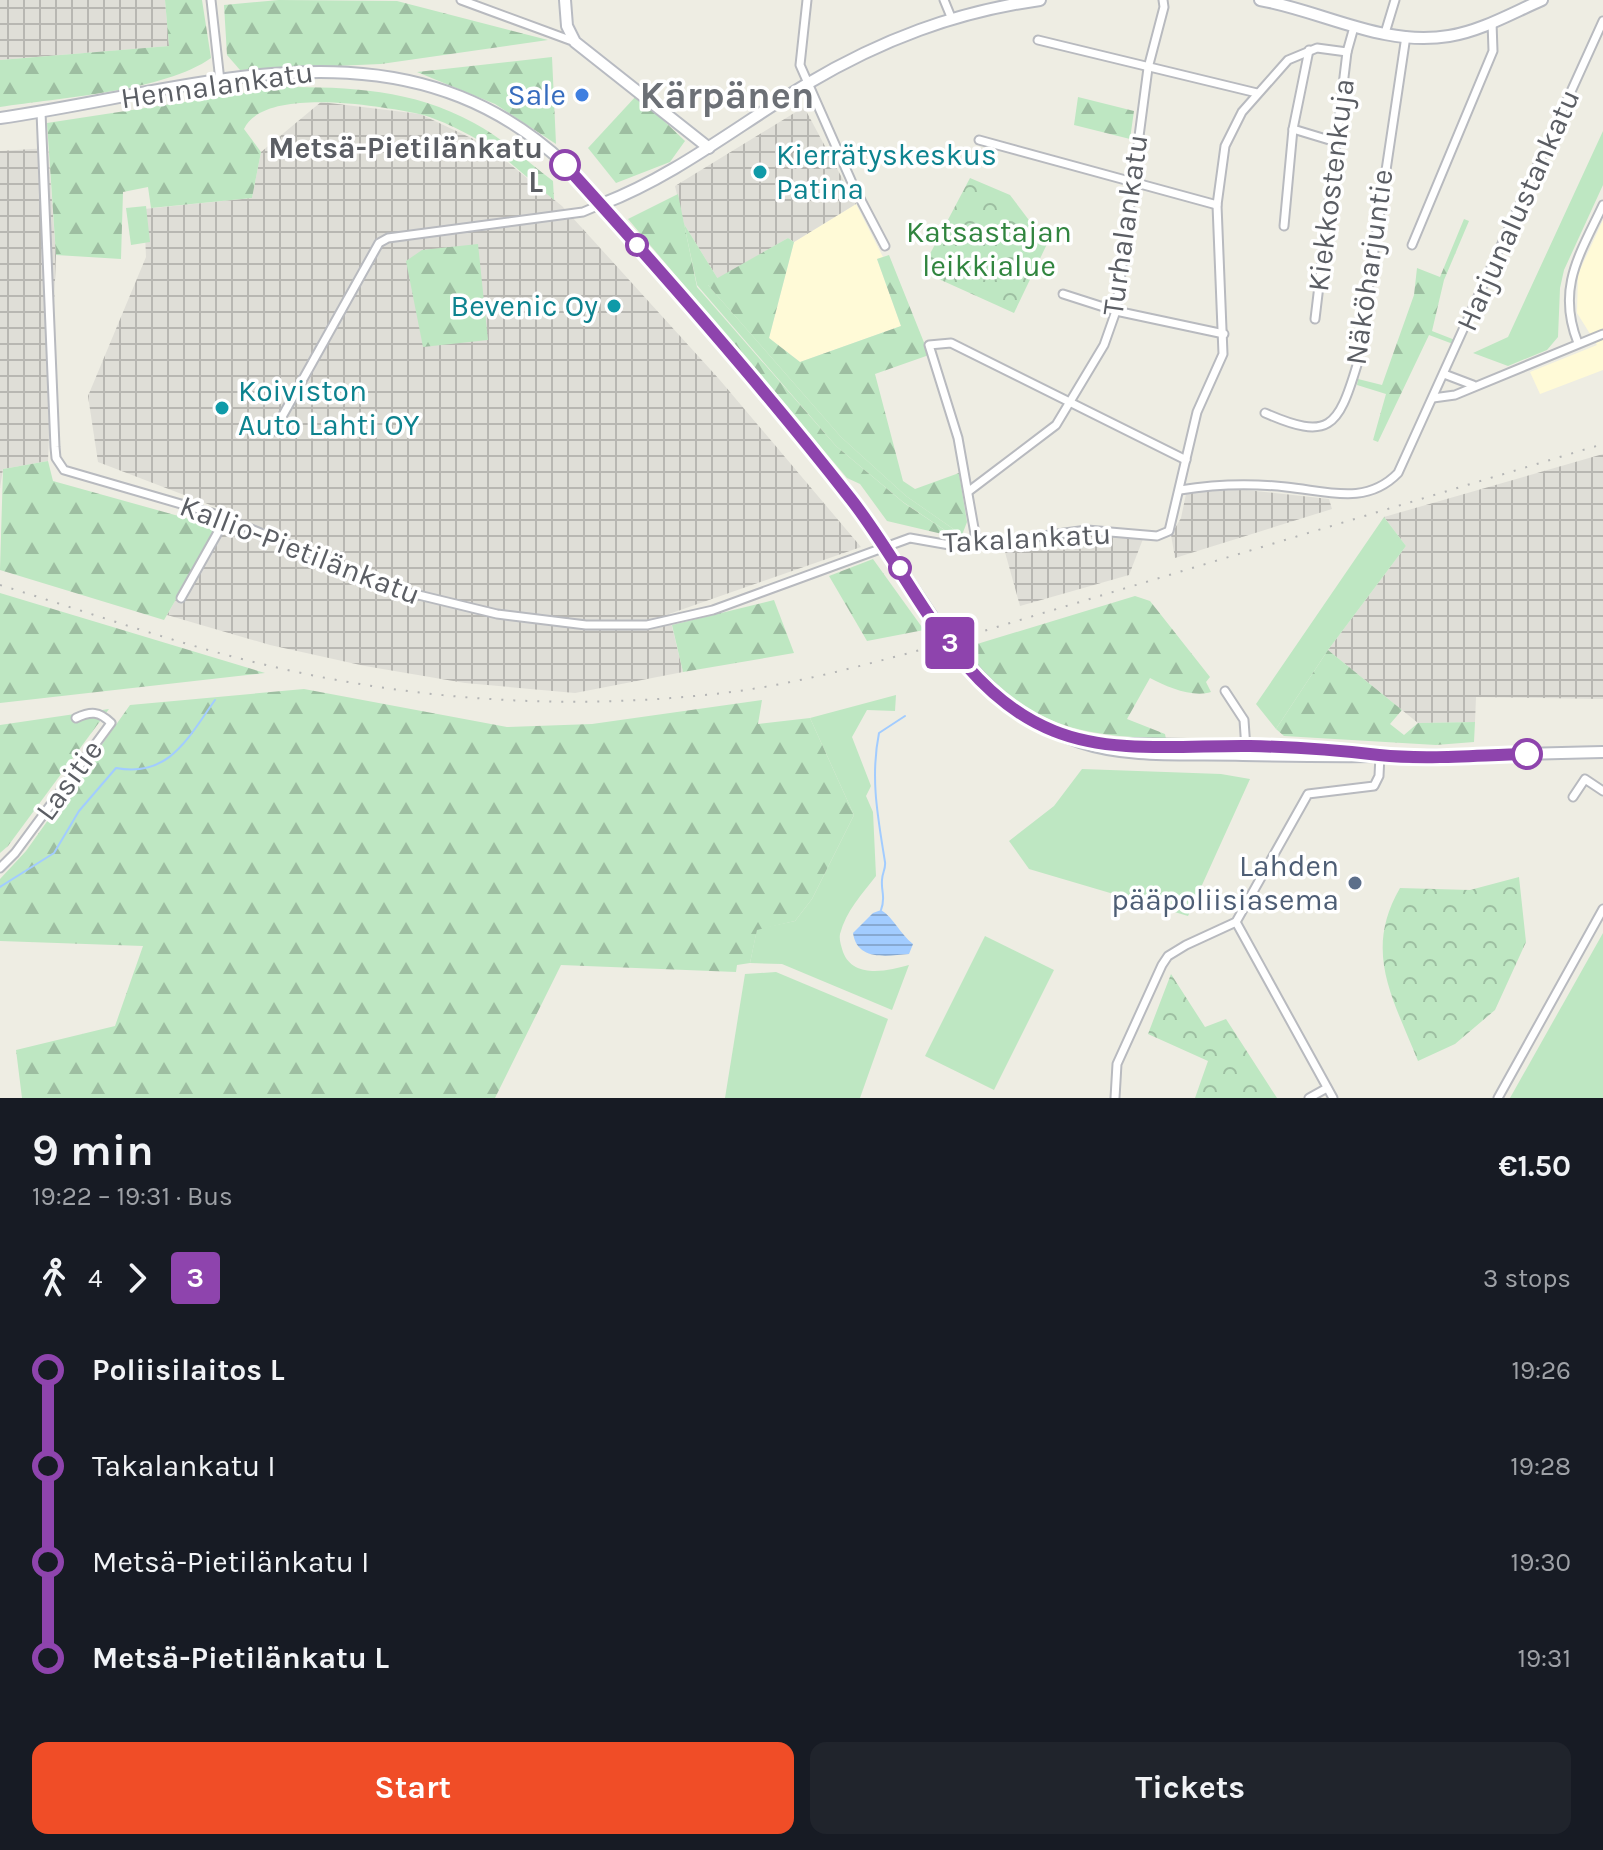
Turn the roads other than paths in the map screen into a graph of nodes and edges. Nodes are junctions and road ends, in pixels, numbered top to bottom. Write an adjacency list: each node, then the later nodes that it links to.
1 (211, 0): 23 (street)
2 (461, 0): 19 (street)
3 (565, 0): 19 (street)
4 (807, 0): 24 (street)
5 (944, 0): 12 (street)
6 (1040, 0): 11 (street)
7 (1163, 0): 22 (street, Turhalankatu)
8 (1260, 0): 15 (street)
9 (1395, 0): 16 (street)
10 (1542, 0): 14 (street)
11 (1016, 2): 12 (street)
12 (951, 17): 24 (street)
13 (1603, 21): 45 (street, Harjunalustankatu)
14 (1492, 22): 17 (street); 37 (street)
15 (1354, 27): 16 (street); 21 (street, Kiekkostenkuja)
16 (1385, 33): 17 (street)
17 (1406, 36): 49 (street, Näköharjuntie)
18 (1038, 40): 22 (street)
19 (575, 42): 31 (street)
20 (1309, 50): 21 (street, Kiekkostenkuja); 25 (street); 28 (street)
21 (1347, 52): 30 (street, Kiekkostenkuja)
22 (1148, 68): 25 (street); 32 (street, Turhalankatu)
23 (220, 81): 26 (street, Hennalankatu); 33 (street, Hennalankatu)
24 (807, 84): 31 (street); 38 (street)
25 (1257, 93): 34 (street)
26 (41, 112): 27 (street, Hennalankatu); 54 (street, Kallio-Pietilänkatu)
27 (0, 118)
28 (1293, 129): 30 (street); 36 (street)
29 (979, 140): 32 (street)
30 (1336, 142): 41 (street, Kiekkostenkuja)
31 (709, 148): 33 (street)
32 (1134, 185): 34 (street); 40 (street, Turhalankatu)
33 (602, 204): 50 (street); 56 (street, Hennalankatu)
34 (1217, 205): 42 (street)
35 (1603, 205): 44 (street)
36 (1284, 226)
37 (1412, 245)
38 (885, 246)
39 (1063, 294): 40 (street)
40 (1116, 311): 42 (street); 48 (street, Turhalankatu)
41 (1315, 319)
42 (1224, 334): 51 (street)
43 (1603, 334): 44 (street)
44 (1578, 343): 46 (street)
45 (1444, 374): 46 (street); 47 (street, Harjunalustankatu)
46 (1473, 385): 47 (street)
47 (1433, 398): 52 (street, Harjunalustankatu)
48 (1071, 403): 51 (street); 53 (street, Turhalankatu); 53 (street)
49 (1265, 413)
50 (274, 431)
51 (1186, 460): 52 (street)
52 (1180, 490): 55 (street, Takalankatu)
53 (969, 491): 55 (street)
54 (226, 518): 56 (street, Kallio-Pietilänkatu); 57 (street)
55 (977, 545): 56 (street, Takalankatu)
56 (886, 547): 60 (street, Hennalankatu)
57 (181, 598)
58 (1225, 691): 60 (street)
59 (76, 718): 65 (street, Lasitie)
60 (1246, 750): 62 (street, Hennalankatu)
61 (1603, 752): 62 (street, Hennalankatu)
62 (1380, 755): 67 (street)
63 (1603, 791): 64 (street)
64 (1573, 797)
65 (0, 868)
66 (1603, 909): 72 (street)
67 (1236, 922): 68 (street); 69 (street)
68 (1327, 1088): 70 (street); 71 (street)
69 (1115, 1098)
70 (1309, 1098)
71 (1333, 1098)
72 (1498, 1098)

